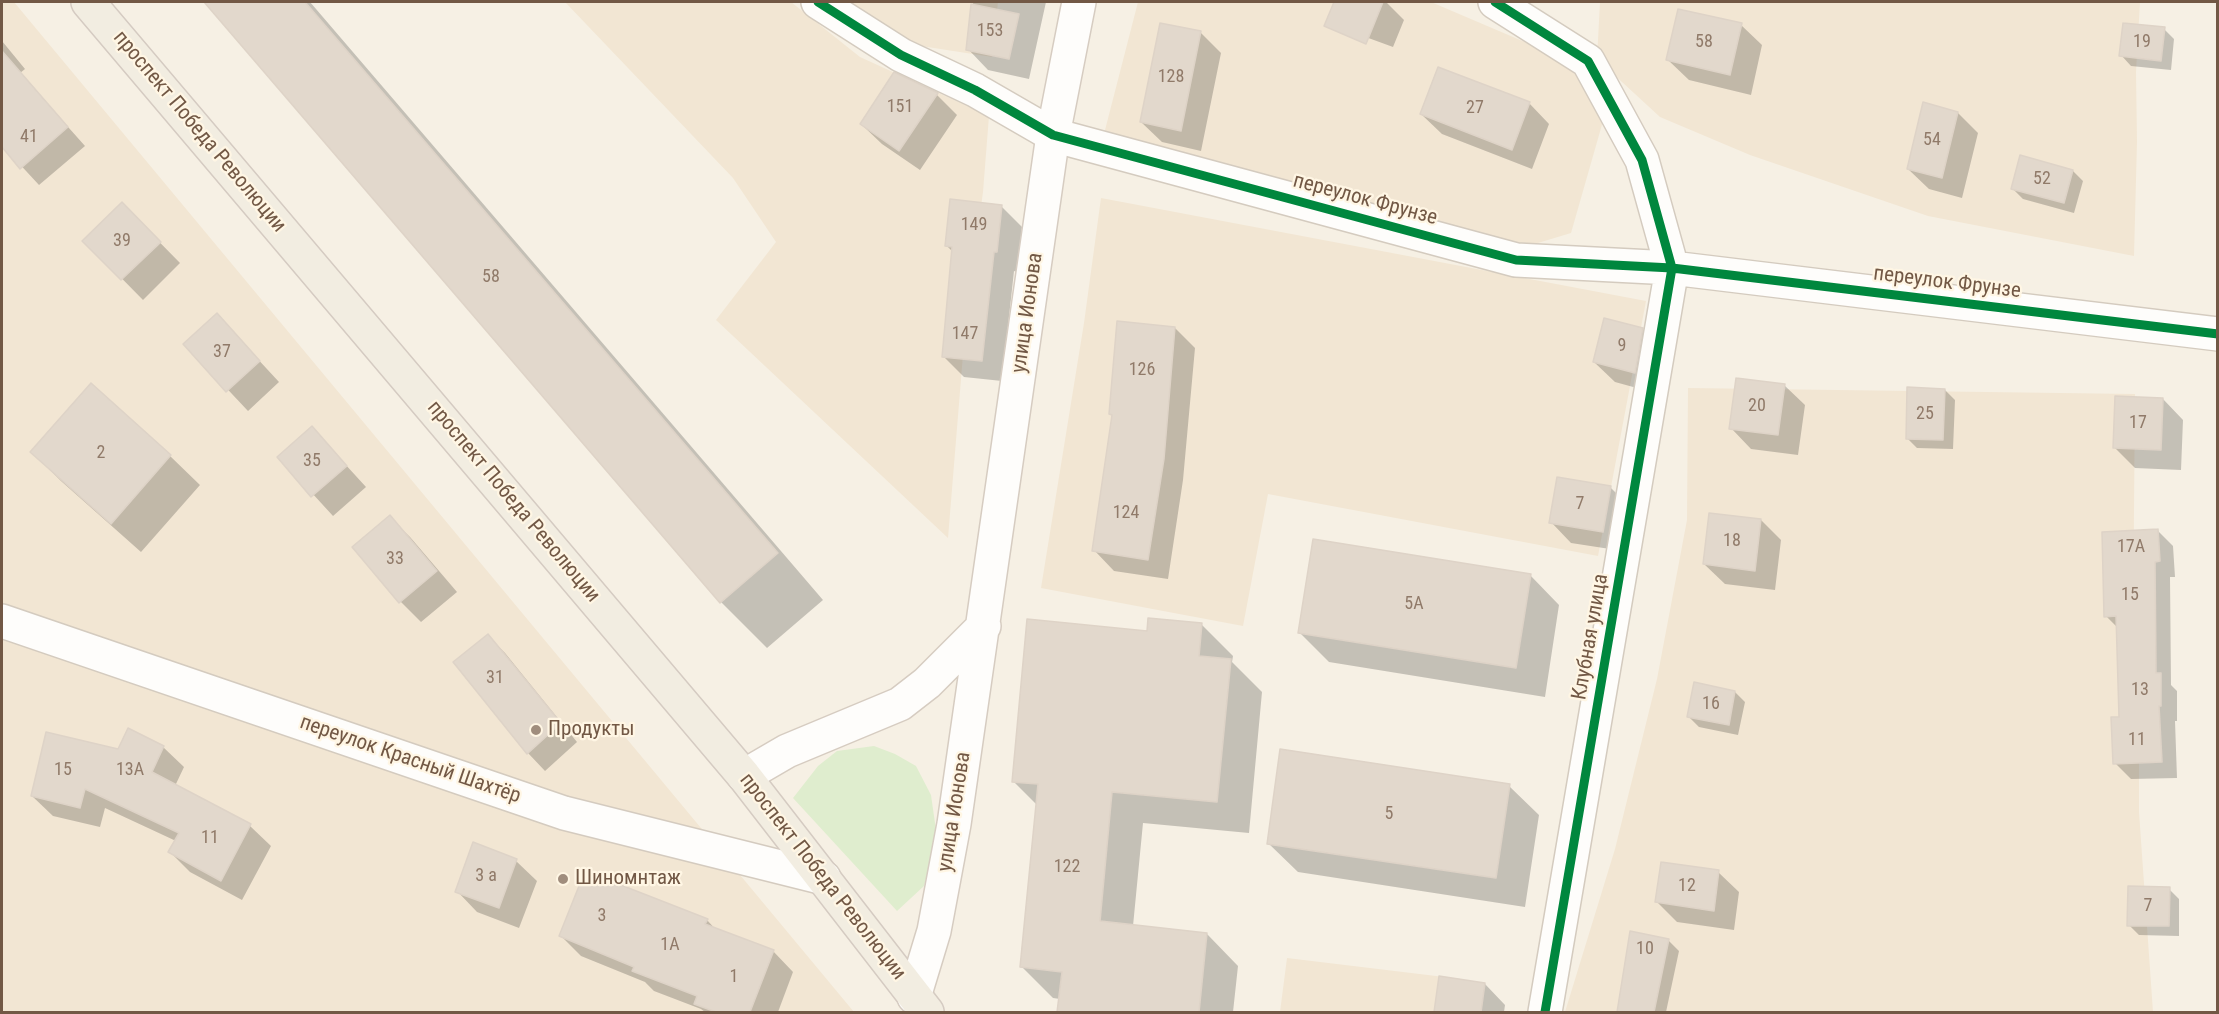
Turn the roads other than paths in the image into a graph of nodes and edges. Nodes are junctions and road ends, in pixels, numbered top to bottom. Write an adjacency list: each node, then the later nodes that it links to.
1 (88, 2): 10 (main road, проспект Победа Революции)
2 (818, 2): 5 (street, переулок Фрунзе)
3 (1079, 2): 5 (street, улица Ионова)
4 (1495, 2): 6 (street)
5 (1053, 135): 6 (street, переулок Фрунзе); 9 (street, улица Ионова)
6 (1672, 268): 7 (street, переулок Фрунзе); 13 (street, Клубная улица)
7 (2217, 334)
8 (2, 621): 11 (street, переулок Красный Шахтёр)
9 (984, 626): 10 (street); 12 (street, улица Ионова)
10 (744, 776): 11 (main road, проспект Победа Революции)
11 (824, 878): 12 (main road, проспект Победа Революции)
12 (921, 1005)
13 (1545, 1012)

